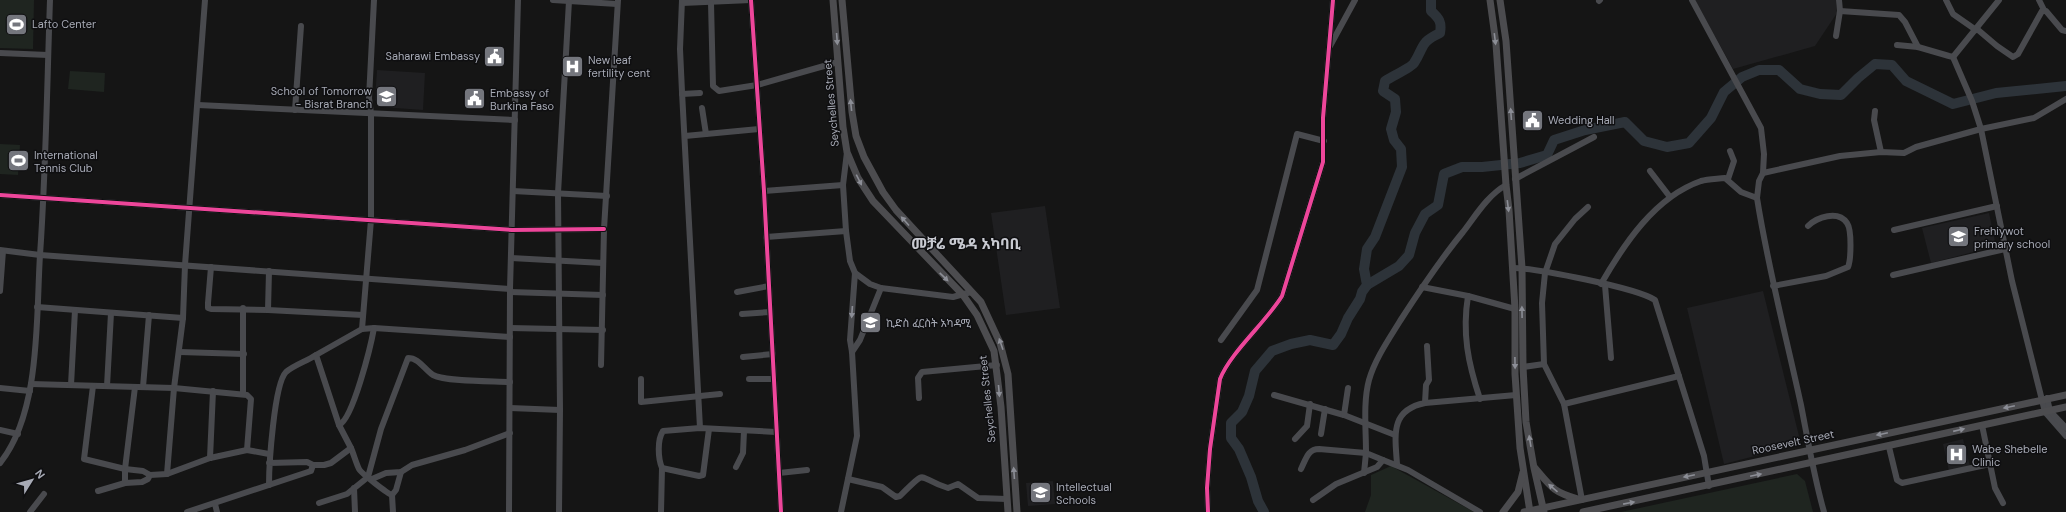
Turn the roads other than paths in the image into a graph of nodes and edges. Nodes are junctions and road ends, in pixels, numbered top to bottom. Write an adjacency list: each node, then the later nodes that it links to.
1 (50, 0): 32 (street)
2 (205, 0): 39 (street)
3 (374, 0): 43 (street)
4 (518, 0): 44 (street)
5 (553, 0): 18 (street)
6 (751, 0): 21 (street); 35 (street)
7 (833, 0): 34 (main road, Seychelles Street, one-way to 34)
8 (842, 0): 102 (main road, Seychelles Street, one-way to 8)
9 (1333, 0): 30 (street)
10 (1355, 0): 30 (street)
11 (1490, 0): 59 (main road, one-way to 59)
12 (1500, 0): 56 (main road, one-way to 12)
13 (1692, 0): 55 (street)
14 (1839, 0): 23 (street)
15 (1946, 0): 25 (street)
16 (1999, 0): 25 (street)
17 (2039, 0): 22 (street)
18 (569, 1): 19 (street); 62 (street)
19 (617, 2): 64 (street)
20 (682, 2): 21 (street); 37 (street)
21 (711, 3): 35 (street)
22 (2044, 10): 25 (street); 26 (street)
23 (1840, 11): 27 (street); 29 (street)
24 (301, 26): 41 (street)
25 (1977, 30): 33 (street)
26 (2066, 31)
27 (1836, 36)
28 (1897, 45): 29 (street)
29 (1918, 47): 33 (street)
30 (1328, 51): 50 (street)
31 (0, 53): 32 (street)
32 (48, 55): 66 (street)
33 (1953, 57): 45 (street)
34 (838, 62): 35 (street); 52 (main road, Seychelles Street)
35 (757, 85): 46 (street)
36 (700, 93): 37 (street)
37 (682, 94): 48 (street)
38 (2066, 99): 45 (street)
39 (198, 105): 41 (street); 70 (street)
40 (702, 108): 47 (street)
41 (295, 110): 43 (street)
42 (1875, 111): 53 (street)
43 (371, 114): 44 (street); 71 (street)
44 (515, 120): 60 (street)
45 (1981, 128): 53 (street); 68 (street)
46 (759, 129): 47 (street); 61 (street)
47 (706, 134): 48 (street)
48 (685, 136): 158 (street)
49 (1594, 137): 56 (street)
50 (1324, 141): 124 (street); 244 (street)
51 (1730, 151): 57 (street)
52 (847, 152): 58 (street); 105 (main road, Seychelles Street, one-way to 105)
53 (1881, 152): 55 (street)
54 (1650, 171): 65 (street)
55 (1763, 173): 67 (street)
56 (1515, 179): 88 (main road)
57 (1728, 179): 65 (street); 67 (street)
58 (843, 185): 61 (street); 77 (street)
59 (1506, 185): 87 (main road, one-way to 87); 97 (street)
60 (513, 190): 62 (street); 75 (street)
61 (764, 191): 78 (street)
62 (558, 193): 64 (street); 73 (street)
63 (0, 195): 66 (street)
64 (607, 196): 74 (street)
65 (1670, 197): 94 (street)
66 (44, 198): 70 (street); 81 (street)
67 (1757, 198): 96 (street)
68 (1997, 206): 76 (street); 79 (street)
69 (1588, 207): 91 (street)
70 (189, 208): 71 (street); 85 (street)
71 (371, 220): 75 (street); 93 (street)
72 (1808, 226): 96 (street)
73 (558, 229): 74 (street); 75 (street); 83 (street)
74 (604, 229): 84 (street)
75 (512, 230): 82 (street)
76 (1894, 230)
77 (846, 231): 78 (street); 90 (street)
78 (766, 237): 95 (street)
79 (2005, 249): 92 (street); 161 (street)
80 (2, 250): 81 (street); 100 (street)
81 (40, 255): 85 (street); 107 (street)
82 (511, 258): 83 (street); 99 (street)
83 (558, 260): 84 (street); 103 (street)
84 (603, 263): 104 (street)
85 (184, 265): 86 (street); 117 (street)
86 (211, 267): 89 (street); 108 (street)
87 (1513, 268): 88 (street); 109 (main road)
88 (1522, 268): 91 (street); 136 (main road, one-way to 88)
89 (269, 271): 93 (street); 111 (street)
90 (855, 273): 98 (street); 127 (street, one-way to 127)
91 (1546, 273): 94 (street); 133 (street)
92 (1893, 275)
93 (367, 279): 99 (street); 115 (street)
94 (1603, 284): 132 (street); 137 (street)
95 (769, 286): 101 (street); 113 (street)
96 (1773, 286): 191 (street)
97 (1422, 287): 106 (street); 171 (street)
98 (881, 288): 105 (street); 127 (street)
99 (510, 290): 103 (street); 119 (street)
100 (0, 291)
101 (737, 292)
102 (971, 292): 105 (street); 243 (main road, Seychelles Street, one-way to 102)
103 (558, 294): 104 (street); 120 (street)
104 (603, 295): 122 (street)
105 (963, 295): 135 (main road, Seychelles Street)
106 (1468, 296): 109 (street); 160 (street)
107 (37, 307): 110 (street); 142 (street)
108 (243, 308): 111 (street); 128 (street)
109 (1515, 308): 156 (main road, one-way to 156)
110 (75, 310): 112 (street); 143 (street)
111 (268, 310): 115 (street)
112 (111, 312): 116 (street); 145 (street)
113 (770, 312): 114 (street); 129 (street)
114 (742, 314)
115 (363, 315): 121 (street)
116 (149, 316): 117 (street); 147 (street)
117 (183, 318): 126 (street)
118 (374, 328): 121 (street); 123 (street); 173 (street)
119 (510, 328): 120 (street); 123 (street)
120 (559, 328): 122 (street); 168 (street)
121 (362, 329): 130 (street)
122 (602, 330): 134 (street)
123 (510, 337): 141 (street)
124 (1221, 340)
125 (1427, 346): 163 (street)
126 (180, 352): 128 (street); 149 (street)
127 (852, 352): 216 (street)
128 (244, 354): 153 (street)
129 (773, 354): 131 (street); 140 (street)
130 (316, 355): 173 (street); 193 (street)
131 (743, 357)
132 (1611, 358)
133 (1544, 364): 136 (street); 164 (street)
134 (601, 365)
135 (997, 365): 159 (street); 224 (main road, Seychelles Street, one-way to 224)
136 (1523, 367): 202 (main road, one-way to 136)
137 (1679, 376): 164 (street); 210 (street)
138 (640, 379): 158 (street)
139 (749, 379): 140 (street)
140 (774, 379): 180 (street)
141 (510, 382): 166 (street); 215 (street)
142 (32, 384): 143 (street); 151 (street)
143 (71, 385): 144 (street)
144 (93, 386): 145 (street); 205 (street)
145 (107, 386): 146 (street)
146 (135, 387): 147 (street); 205 (street)
147 (143, 387): 149 (street)
148 (0, 388): 151 (street)
149 (174, 388): 152 (street); 213 (street)
150 (1348, 388): 170 (street)
151 (30, 391): 182 (street)
152 (213, 391): 153 (street); 194 (street)
153 (243, 394): 190 (street)
154 (720, 394): 158 (street)
155 (1274, 395): 162 (street)
156 (1516, 395): 160 (street); 208 (main road)
157 (2066, 395): 161 (main road, Roosevelt Street)
158 (698, 397): 175 (street)
159 (919, 398)
160 (1480, 399): 163 (street)
161 (2045, 399): 169 (street); 172 (main road, Roosevelt Street, one-way to 172)
162 (1310, 404): 167 (street); 187 (street)
163 (1425, 404): 184 (street)
164 (1564, 404): 226 (street)
165 (2066, 407): 169 (main road)
166 (510, 408): 168 (street); 181 (street)
167 (1325, 409): 170 (street); 183 (street)
168 (560, 410): 238 (street)
169 (2048, 411): 174 (main road); 176 (street); 186 (street)
170 (1344, 415): 171 (street)
171 (1366, 423): 184 (street); 192 (street)
172 (1932, 423): 185 (main road); 191 (main road, Roosevelt Street, one-way to 191)
173 (339, 425): 189 (street)
174 (1982, 425): 185 (main road, one-way to 174); 200 (street)
175 (700, 428): 177 (street); 204 (street)
176 (2066, 428)
177 (709, 429): 179 (street); 204 (street)
178 (0, 430): 182 (street)
179 (744, 431): 180 (street); 203 (street)
180 (776, 432): 211 (street)
181 (510, 433): 209 (street); 237 (street)
182 (18, 434): 196 (street)
183 (1321, 434)
184 (1395, 435): 199 (street)
185 (1935, 436): 188 (main road)
186 (2066, 436)
187 (1296, 439)
188 (1889, 447): 198 (main road); 200 (street)
189 (351, 448): 201 (street); 215 (street)
190 (247, 450): 193 (street); 194 (street)
191 (1809, 450): 198 (street); 210 (main road, Roosevelt Street)
192 (1366, 452): 195 (street); 206 (street); 212 (street)
193 (269, 454): 197 (street)
194 (210, 458): 213 (street)
195 (1383, 460): 199 (street); 212 (street)
196 (0, 463)
197 (269, 463): 201 (street); 218 (street)
198 (1812, 463): 219 (main road, one-way to 198); 248 (street)
199 (1397, 464): 245 (street)
200 (1990, 464): 228 (street)
201 (313, 465): 218 (street)
202 (1534, 466): 226 (main road, one-way to 202); 230 (main road)
203 (736, 467)
204 (662, 468): 239 (street)
205 (125, 469): 214 (street); 217 (street)
206 (1301, 469)
207 (807, 470): 211 (street)
208 (1524, 470): 231 (main road); 246 (main road)
209 (401, 472): 215 (street); 223 (street)
210 (1707, 472): 219 (street); 226 (main road, Roosevelt Street, one-way to 226)
211 (779, 473): 240 (street)
212 (1364, 473): 225 (street)
213 (167, 474): 214 (street)
214 (150, 475): 217 (street)
215 (370, 478): 220 (street); 223 (street)
216 (848, 479): 224 (street); 241 (street)
217 (125, 483): 221 (street)
218 (269, 485): 229 (street)
219 (1709, 486): 247 (main road, one-way to 219)
220 (354, 488): 227 (street); 235 (street)
221 (98, 491)
222 (44, 494): 232 (street)
223 (392, 495): 236 (street)
224 (1008, 499): 242 (main road, Seychelles Street)
225 (1313, 500)
226 (1581, 500): 230 (main road, Roosevelt Street)
227 (319, 503)
228 (2003, 503)
229 (215, 504): 233 (street); 234 (street)
230 (1544, 509): 231 (main road, Roosevelt Street)
231 (1528, 511)
232 (30, 512)
233 (187, 512)
234 (217, 512)
235 (355, 512)
236 (393, 512)
237 (509, 512)
238 (559, 512)
239 (662, 512)
240 (781, 512)
241 (841, 512)
242 (1008, 512)
243 (1017, 512)
244 (1208, 512)
245 (1480, 512)
246 (1502, 512)
247 (1583, 512)
248 (1824, 512)

